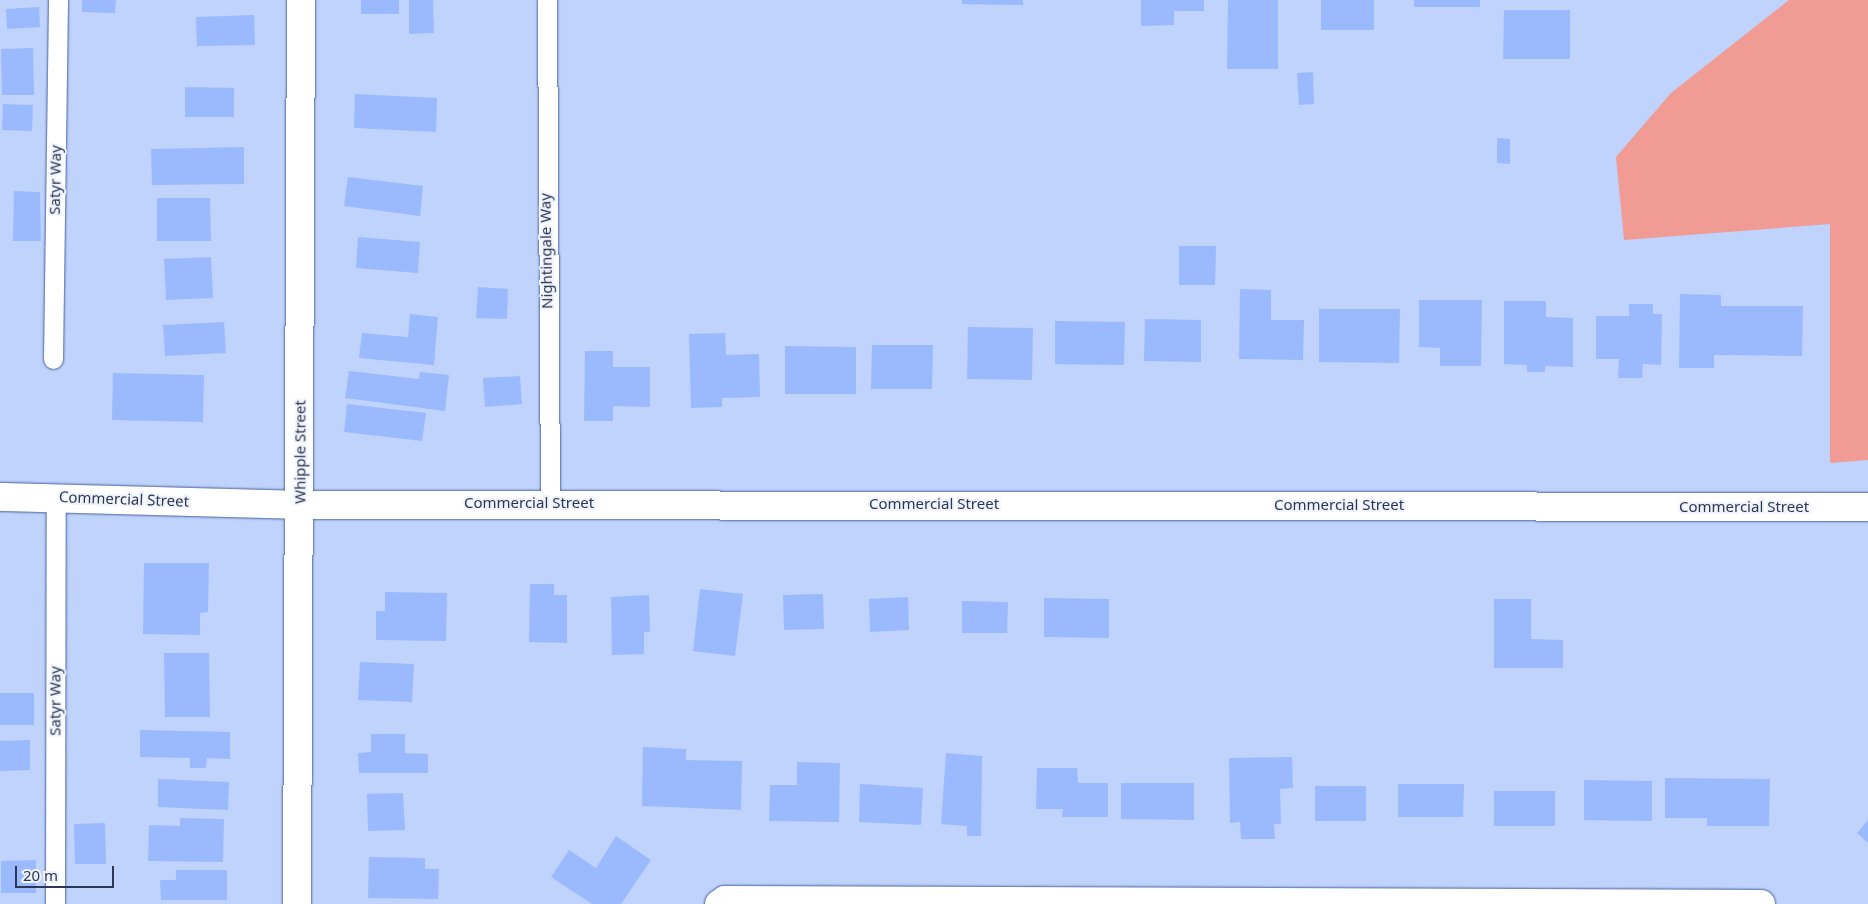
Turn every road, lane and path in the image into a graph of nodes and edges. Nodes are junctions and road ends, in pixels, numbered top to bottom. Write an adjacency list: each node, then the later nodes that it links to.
1 (58, 0): 4 (lane, Satyr Way)
2 (301, 0): 8 (street, Whipple Street)
3 (547, 0): 7 (lane, Nightingale Way)
4 (52, 359)
5 (0, 497): 6 (street, Commercial Street)
6 (56, 497): 8 (street, Commercial Street); 12 (lane, Satyr Way)
7 (550, 503): 8 (street, Commercial Street); 9 (street, Commercial Street)
8 (300, 505): 13 (street, Whipple Street)
9 (1868, 507)
10 (1671, 902): 11 (street); 15 (street)
11 (853, 903): 14 (street)
12 (54, 904)
13 (297, 904)
14 (719, 904)
15 (1760, 904)

